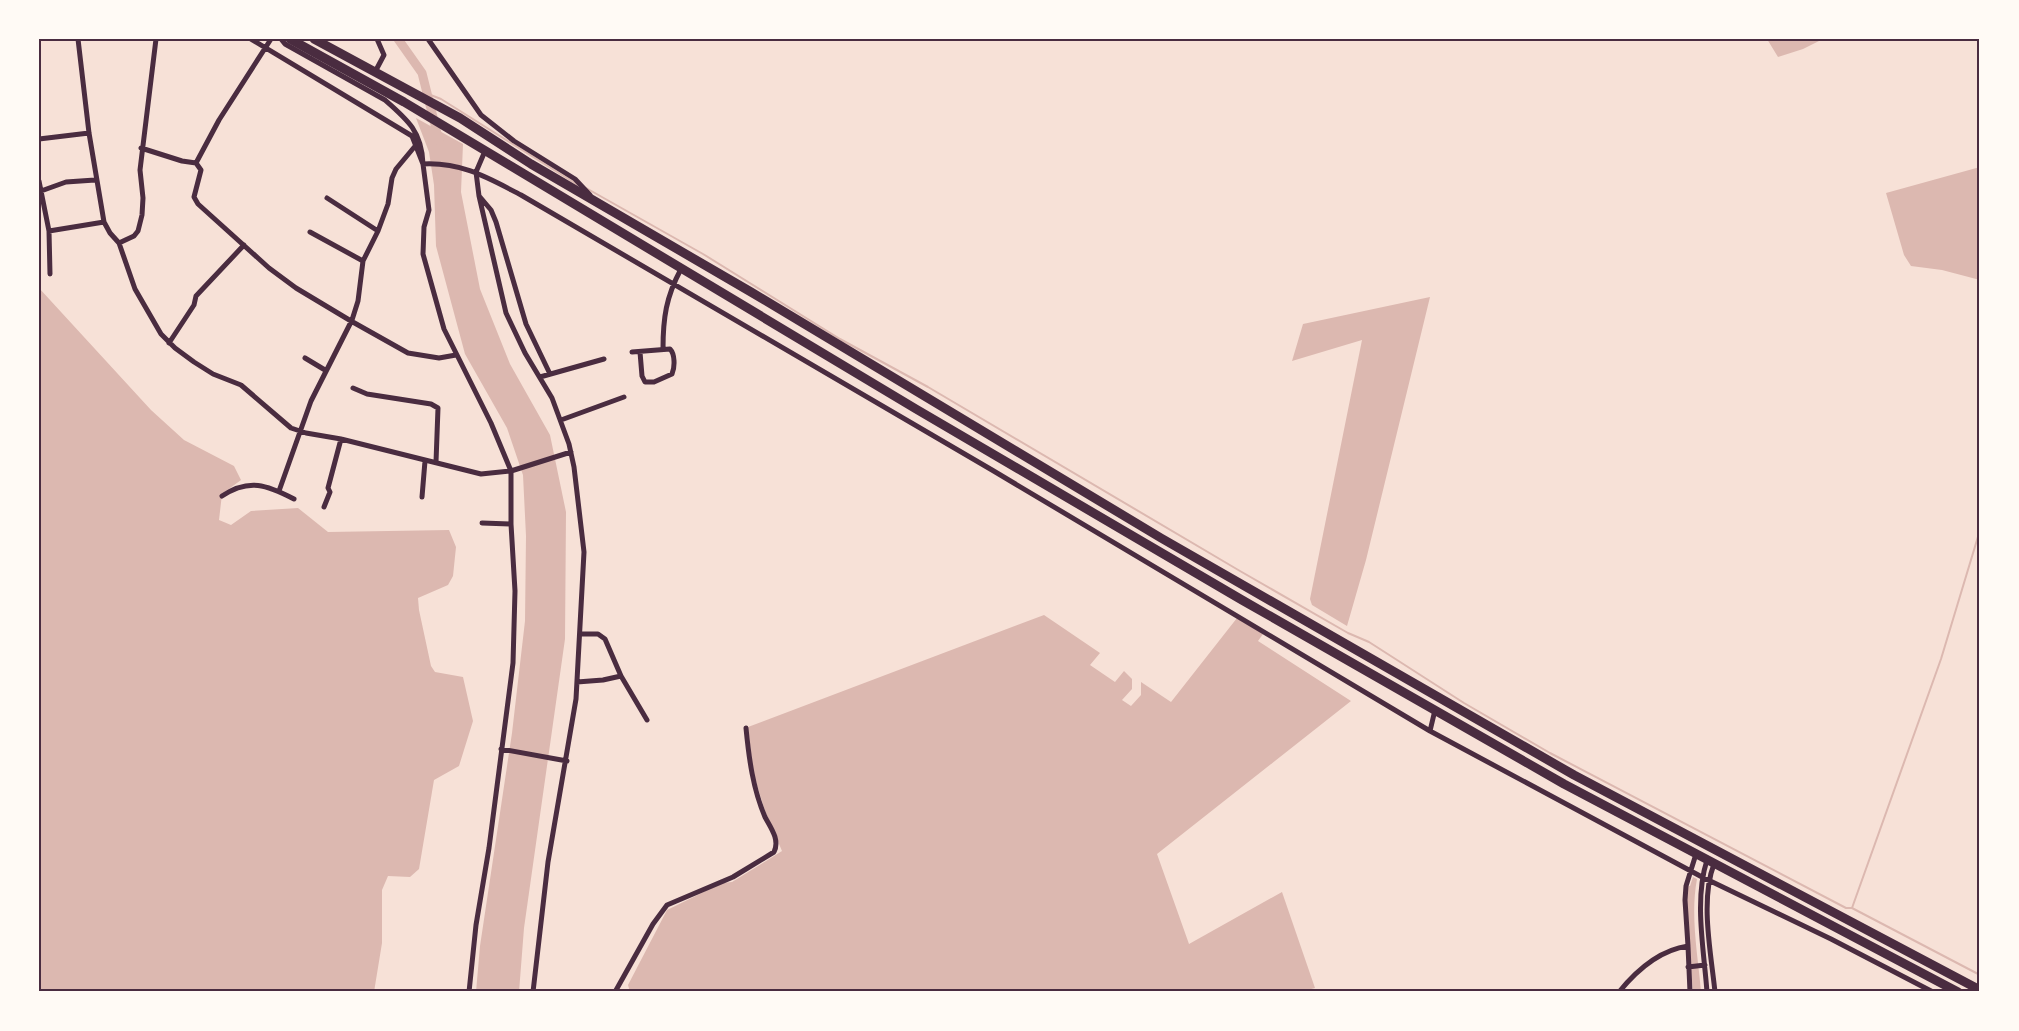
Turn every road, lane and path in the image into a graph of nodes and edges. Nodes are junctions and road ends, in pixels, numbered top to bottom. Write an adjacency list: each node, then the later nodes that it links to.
1 (78, 39): 14 (street)
2 (156, 39): 17 (street)
3 (251, 39): 10 (street)
4 (271, 39): 10 (street)
5 (281, 39): 13 (street)
6 (290, 39): 12 (highway)
7 (314, 39): 11 (highway)
8 (377, 39): 11 (street)
9 (428, 39): 27 (street)
10 (266, 47): 13 (street); 19 (street)
11 (375, 72): 27 (highway)
12 (347, 74): 13 (street); 18 (highway); 20 (street)
13 (330, 78): 16 (street)
14 (88, 133): 15 (street); 22 (street)
15 (39, 139)
16 (416, 145): 20 (street); 30 (street)
17 (141, 148): 19 (street); 32 (street)
18 (485, 152): 21 (street); 35 (highway)
19 (196, 163): 33 (street)
20 (426, 164): 21 (street); 43 (street)
21 (477, 172): 25 (street); 37 (street)
22 (95, 180): 24 (street); 28 (street)
23 (39, 181): 24 (street)
24 (41, 191): 29 (street)
25 (479, 196): 47 (street); 48 (street)
26 (327, 198): 30 (street)
27 (594, 201): 50 (highway)
28 (104, 222): 29 (street); 32 (street)
29 (50, 231): 36 (street)
30 (378, 231): 34 (street)
31 (310, 232): 34 (street)
32 (119, 243): 39 (street)
33 (244, 245): 38 (street); 39 (street)
34 (363, 261): 38 (street)
35 (680, 271): 37 (street); 52 (highway)
36 (50, 274)
37 (674, 282): 40 (street); 73 (street)
38 (351, 321): 43 (street); 46 (street)
39 (170, 343): 54 (street)
40 (663, 349): 42 (street); 42 (street)
41 (632, 352): 42 (street)
42 (640, 352)
43 (456, 355): 59 (street)
44 (305, 358): 46 (street)
45 (604, 359): 47 (street)
46 (325, 370): 54 (street)
47 (550, 374): 48 (street)
48 (540, 376): 53 (street)
49 (353, 388): 58 (street)
50 (922, 395): 52 (highway); 76 (highway)
51 (624, 398): 53 (street)
52 (916, 409): 70 (highway)
53 (561, 420): 56 (street)
54 (300, 432): 55 (street); 60 (street)
55 (341, 439): 57 (street); 64 (street)
56 (571, 452): 59 (street); 67 (street)
57 (425, 461): 58 (street); 62 (street)
58 (436, 462): 59 (street)
59 (511, 471): 66 (street)
60 (279, 491): 61 (street); 63 (street)
61 (222, 496)
62 (422, 497)
63 (294, 499)
64 (324, 507)
65 (482, 523): 66 (street)
66 (511, 524): 74 (street)
67 (580, 634): 68 (street); 69 (street)
68 (621, 676): 69 (street); 71 (street)
69 (577, 682): 75 (street)
70 (1435, 710): 73 (street); 77 (highway)
71 (647, 720)
72 (746, 728): 88 (street)
73 (1430, 731): 79 (street)
74 (503, 749): 75 (street); 86 (street)
75 (565, 761): 87 (street)
76 (1719, 852): 78 (highway); 85 (highway)
77 (1696, 854): 78 (highway); 79 (street)
78 (1711, 862): 80 (street); 81 (street); 94 (highway)
79 (1690, 870): 80 (street); 82 (street)
80 (1702, 877): 81 (street); 83 (street)
81 (1708, 880): 92 (street); 93 (street)
82 (1688, 946): 84 (street); 89 (street)
83 (1703, 966): 84 (street); 91 (street)
84 (1689, 967): 90 (street)
85 (1980, 990)
86 (469, 992)
87 (533, 992)
88 (615, 992)
89 (1619, 992)
90 (1690, 992)
91 (1707, 992)
92 (1715, 992)
93 (1933, 992)
94 (1958, 992)

